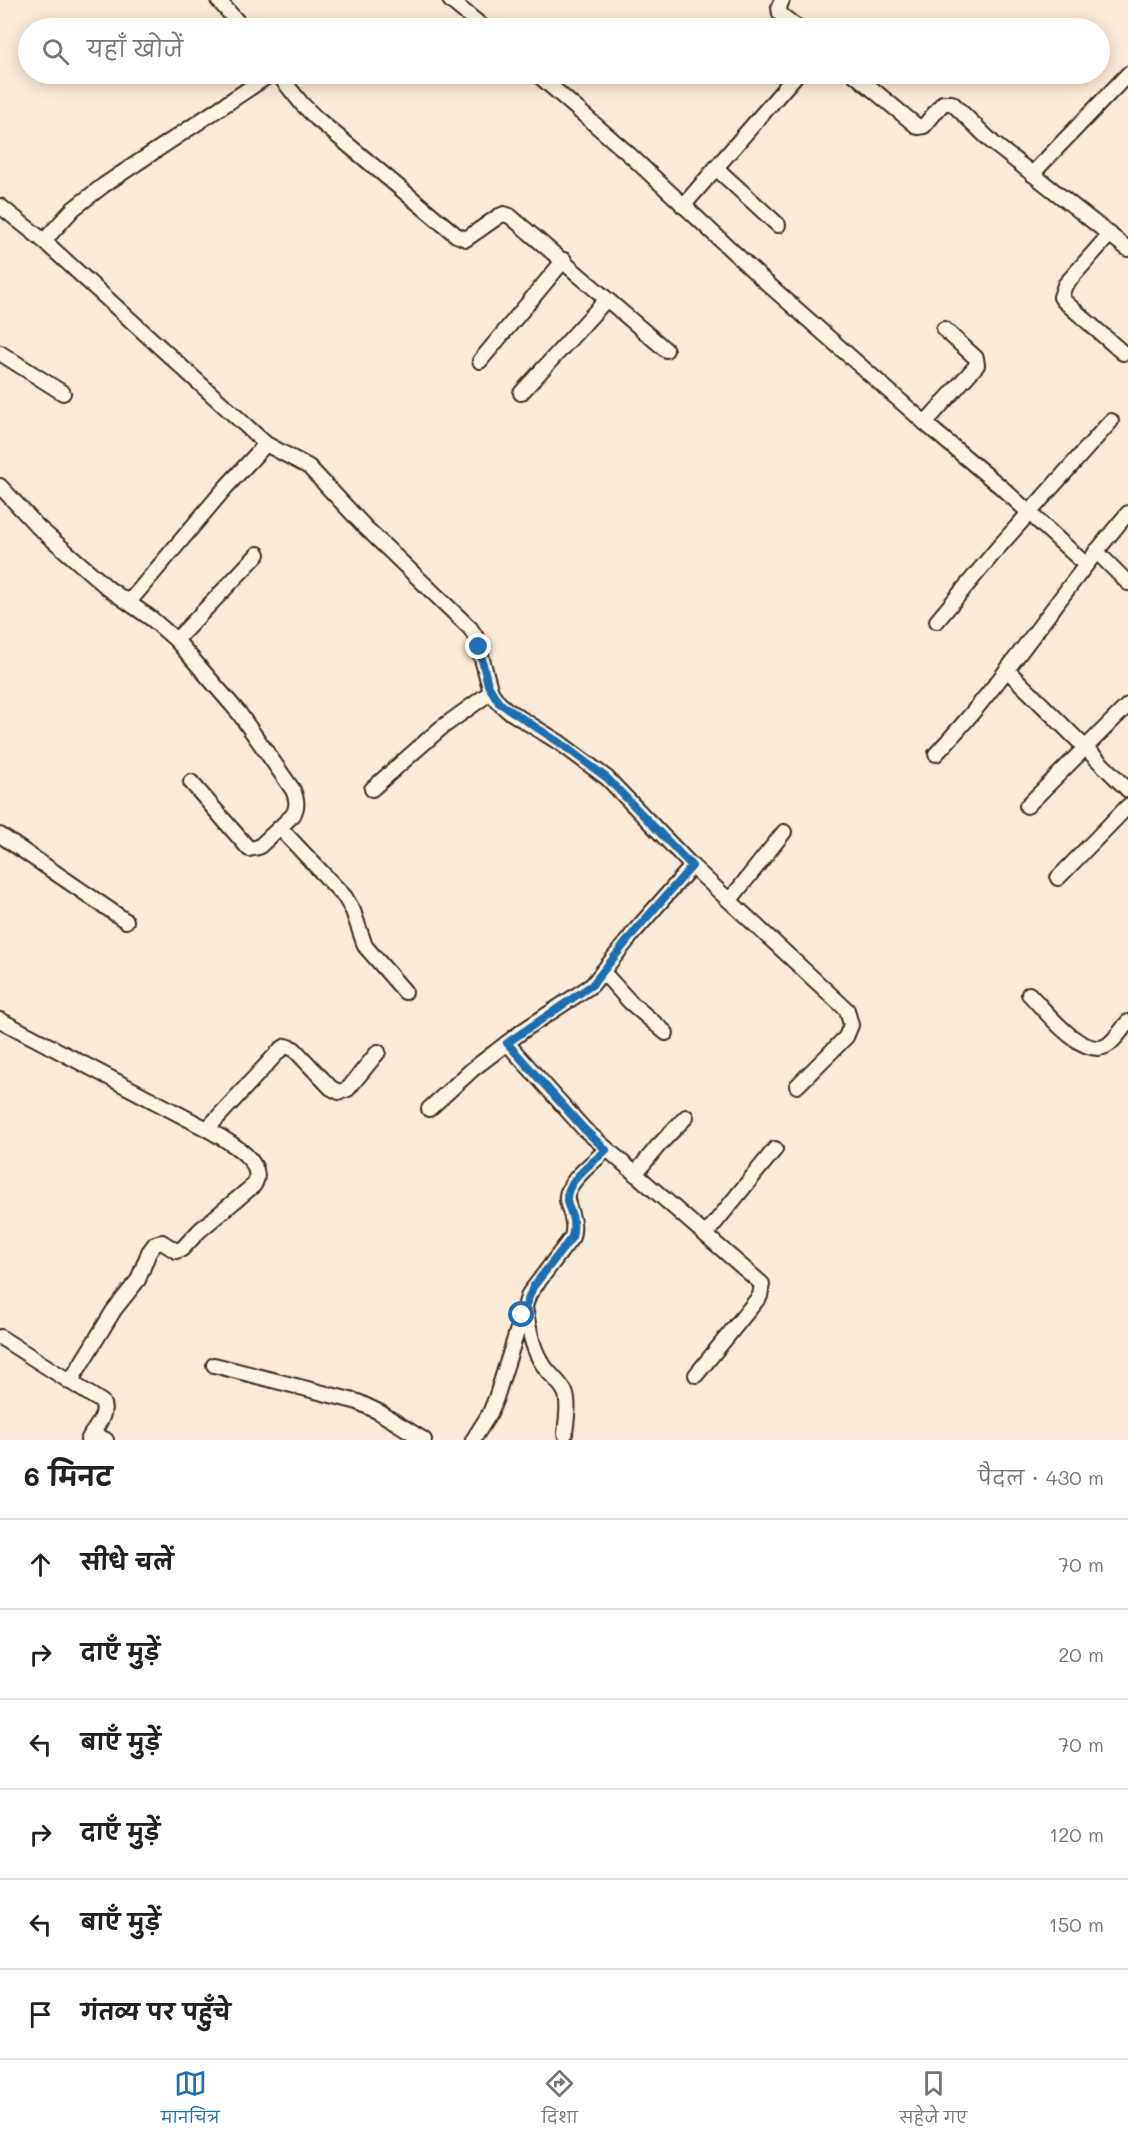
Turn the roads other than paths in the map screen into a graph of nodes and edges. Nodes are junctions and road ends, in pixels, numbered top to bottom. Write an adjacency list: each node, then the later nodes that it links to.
1 (218, 0): 4 (street)
2 (450, 0): 5 (street)
3 (782, 0): 6 (street)
4 (234, 18)
5 (472, 18)
6 (785, 18)
7 (1128, 74): 14 (street)
8 (256, 84): 19 (street)
9 (286, 84): 21 (street)
10 (548, 84): 16 (street)
11 (788, 84): 13 (street)
12 (866, 84): 14 (street)
13 (716, 168): 16 (street); 17 (street)
14 (1032, 174): 18 (street)
15 (0, 206): 19 (street)
16 (683, 206): 31 (street)
17 (778, 225)
18 (1110, 234): 20 (street); 26 (street)
19 (44, 241): 32 (street)
20 (1128, 249)
21 (564, 260): 22 (street); 27 (street)
22 (606, 300): 24 (street); 29 (street)
23 (944, 329): 31 (street)
24 (666, 350)
25 (0, 353): 28 (street)
26 (1123, 353)
27 (480, 361)
28 (63, 393)
29 (521, 393)
30 (1111, 421): 34 (street)
31 (925, 423): 34 (street)
32 (266, 444): 40 (street); 44 (street)
33 (0, 486): 40 (street)
34 (1029, 513): 38 (street); 41 (street)
35 (1128, 513): 36 (street)
36 (1096, 551): 38 (street); 39 (street)
37 (258, 554): 42 (street)
38 (1085, 564): 43 (street)
39 (1128, 583)
40 (129, 602): 42 (street)
41 (937, 621)
42 (176, 640): 53 (street)
43 (1007, 669): 46 (street); 47 (street)
44 (491, 692): 49 (street); 56 (street)
45 (1128, 705): 46 (street)
46 (1086, 747): 50 (street); 51 (street)
47 (936, 754)
48 (190, 782): 53 (street)
49 (372, 789)
50 (1128, 790)
51 (1027, 806)
52 (1128, 806): 57 (street)
53 (280, 828): 61 (street)
54 (784, 832): 58 (street)
55 (0, 835): 59 (street)
56 (692, 866): 58 (street); 60 (street)
57 (1058, 878)
58 (730, 900): 68 (street)
59 (126, 921)
60 (603, 972): 65 (street); 66 (street)
61 (405, 992)
62 (1029, 994): 64 (street)
63 (0, 1020): 71 (street)
64 (1128, 1022)
65 (666, 1033)
66 (507, 1043): 69 (street); 73 (street)
67 (378, 1052): 71 (street)
68 (797, 1086)
69 (429, 1109)
70 (687, 1117): 74 (street)
71 (207, 1129): 80 (street)
72 (776, 1149): 75 (street)
73 (606, 1150): 74 (street); 76 (street)
74 (635, 1174): 75 (street)
75 (706, 1234): 79 (street)
76 (525, 1306): 81 (street); 85 (street)
77 (0, 1337): 80 (street)
78 (214, 1365): 84 (street)
79 (696, 1376)
80 (70, 1382): 82 (street)
81 (565, 1434)
82 (90, 1437): 83 (street)
83 (106, 1440)
84 (424, 1440)
85 (473, 1440)

